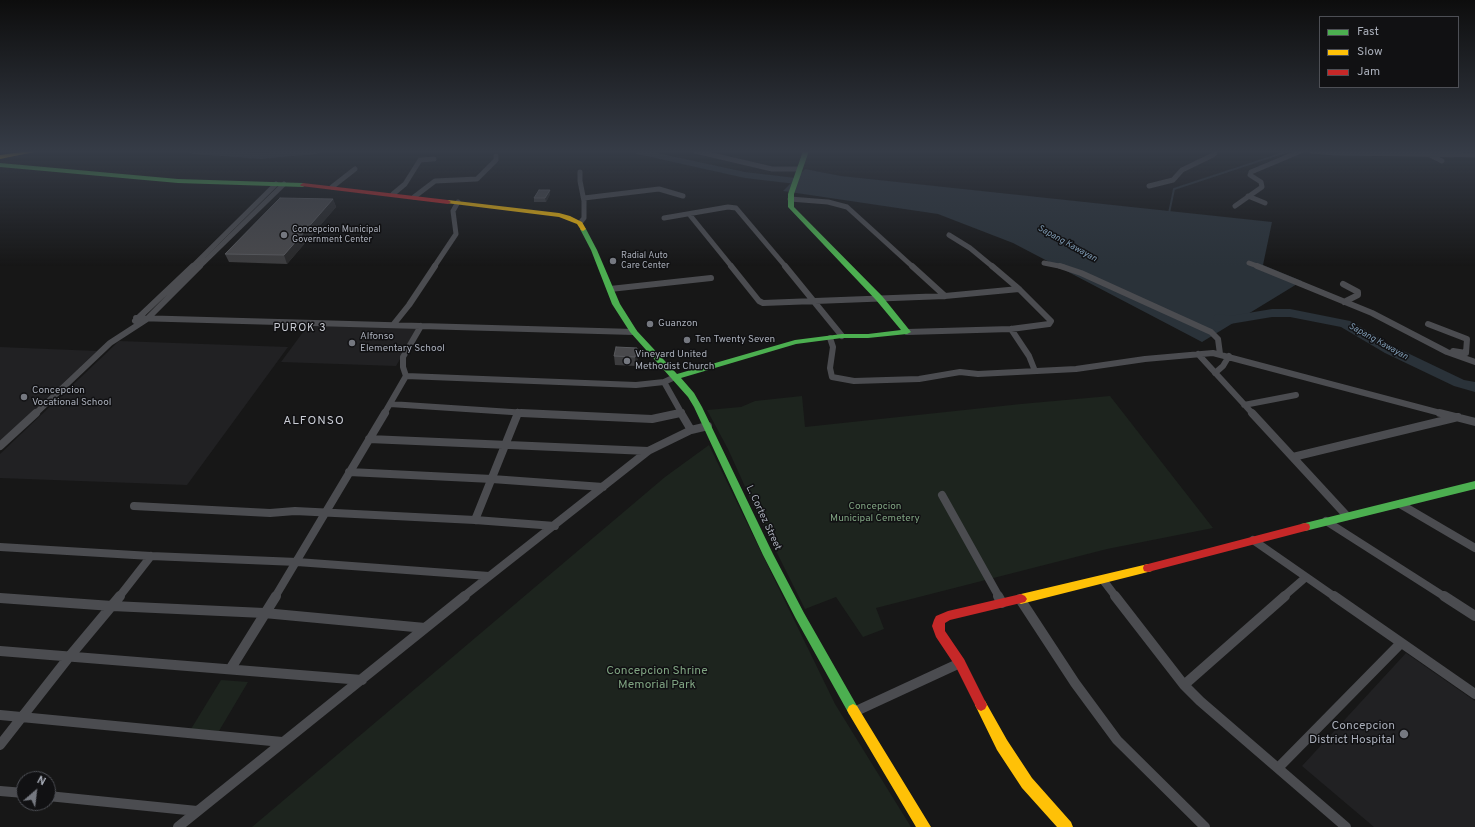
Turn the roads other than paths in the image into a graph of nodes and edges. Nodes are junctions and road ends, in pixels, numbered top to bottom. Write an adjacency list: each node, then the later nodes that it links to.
1 (274, 190): 34 (street)
2 (274, 190): 35 (street)
3 (355, 190): 11 (main road)
4 (398, 190): 11 (street)
5 (423, 190): 14 (street)
6 (582, 190): 16 (street)
7 (654, 190): 16 (street)
8 (661, 190): 12 (street)
9 (793, 190): 15 (main road)
10 (1258, 190): 13 (street)
11 (393, 194): 14 (main road)
12 (683, 196)
13 (1248, 196): 18 (street); 19 (street)
14 (414, 197): 17 (main road)
15 (790, 197): 30 (street); 31 (main road)
16 (584, 198): 22 (street)
17 (458, 202): 22 (main road); 37 (street)
18 (1266, 203)
19 (1236, 206)
20 (689, 214): 21 (street); 32 (street); 32 (street)
21 (664, 218)
22 (580, 223): 28 (main road, L. Cortez Street)
23 (949, 235): 29 (street)
24 (1044, 263): 47 (street)
25 (1249, 263): 33 (street)
26 (711, 278): 28 (street)
27 (1343, 284): 33 (street)
28 (610, 288): 40 (main road, L. Cortez Street)
29 (1019, 289): 30 (street); 39 (street)
30 (945, 296): 31 (street)
31 (879, 298): 32 (street); 41 (main road)
32 (813, 300): 43 (street)
33 (1344, 302): 45 (street)
34 (136, 318): 35 (street); 42 (street)
35 (147, 319): 37 (street); 42 (street)
36 (1428, 324): 45 (street)
37 (393, 325): 38 (street)
38 (421, 326): 40 (street); 52 (street)
39 (1011, 329): 41 (street); 50 (street)
40 (634, 332): 53 (main road, L. Cortez Street)
41 (907, 332): 43 (main road)
42 (124, 334): 66 (street)
43 (842, 336): 44 (main road)
44 (830, 338): 50 (street); 53 (main road)
45 (1447, 352): 49 (street)
46 (1198, 354): 47 (street); 50 (street); 51 (street)
47 (1220, 354): 48 (street)
48 (1229, 356): 51 (street); 60 (street)
49 (1475, 362)
50 (1035, 371)
51 (1214, 373): 57 (street)
52 (406, 376): 54 (street); 56 (street)
53 (675, 377): 54 (street); 62 (main road, L. Cortez Street)
54 (664, 382): 59 (street)
55 (1296, 395): 57 (street)
56 (390, 404): 58 (street); 64 (street)
57 (1244, 405): 68 (street)
58 (518, 412): 59 (street); 65 (street)
59 (682, 412): 63 (street)
60 (1459, 417): 61 (street); 68 (street)
61 (1475, 422)
62 (708, 426): 63 (street); 104 (main road, L. Cortez Street)
63 (691, 430): 67 (street)
64 (369, 439): 65 (street); 69 (street)
65 (506, 444): 67 (street); 70 (street)
66 (0, 446)
67 (648, 451): 71 (street)
68 (1293, 457): 77 (street)
69 (349, 472): 70 (street); 76 (street)
70 (492, 479): 71 (street); 78 (street)
71 (603, 487): 80 (street)
72 (1473, 487): 74 (main road)
73 (942, 495): 91 (street)
74 (1400, 504): 77 (main road); 83 (street)
75 (134, 506): 76 (street)
76 (325, 513): 78 (street); 85 (street)
77 (1348, 516): 79 (main road)
78 (475, 520): 80 (street)
79 (1326, 521): 81 (main road); 94 (street)
80 (555, 526): 86 (street)
81 (1253, 540): 87 (street); 88 (main road)
82 (0, 547): 84 (street)
83 (1475, 548)
84 (151, 556): 85 (street); 92 (street)
85 (297, 562): 86 (street); 93 (street)
86 (489, 576): 95 (street)
87 (1306, 577): 96 (street); 102 (street)
88 (1103, 580): 90 (main road); 102 (street)
89 (0, 598): 92 (street)
90 (1020, 599): 91 (main road); 117 (street)
91 (1002, 603): 99 (main road)
92 (112, 606): 93 (street); 98 (street)
93 (264, 613): 95 (street); 100 (street)
94 (1475, 616)
95 (425, 628): 101 (street)
96 (1401, 642): 103 (street); 109 (street)
97 (0, 651): 98 (street)
98 (69, 657): 100 (street); 106 (street)
99 (960, 663): 104 (street); 116 (main road)
100 (231, 668): 101 (street)
101 (362, 680): 107 (street)
102 (1184, 685): 109 (street)
103 (1475, 694)
104 (854, 712): 115 (main road, L. Cortez Street)
105 (0, 716): 106 (street)
106 (21, 717): 107 (street); 108 (street)
107 (282, 742): 113 (street)
108 (0, 745)
109 (1278, 768): 118 (street)
110 (0, 791): 111 (street)
111 (16, 793)
112 (56, 797): 113 (street)
113 (198, 811): 114 (street)
114 (178, 827)
115 (924, 827)
116 (1066, 827)
117 (1205, 827)
118 (1346, 827)

